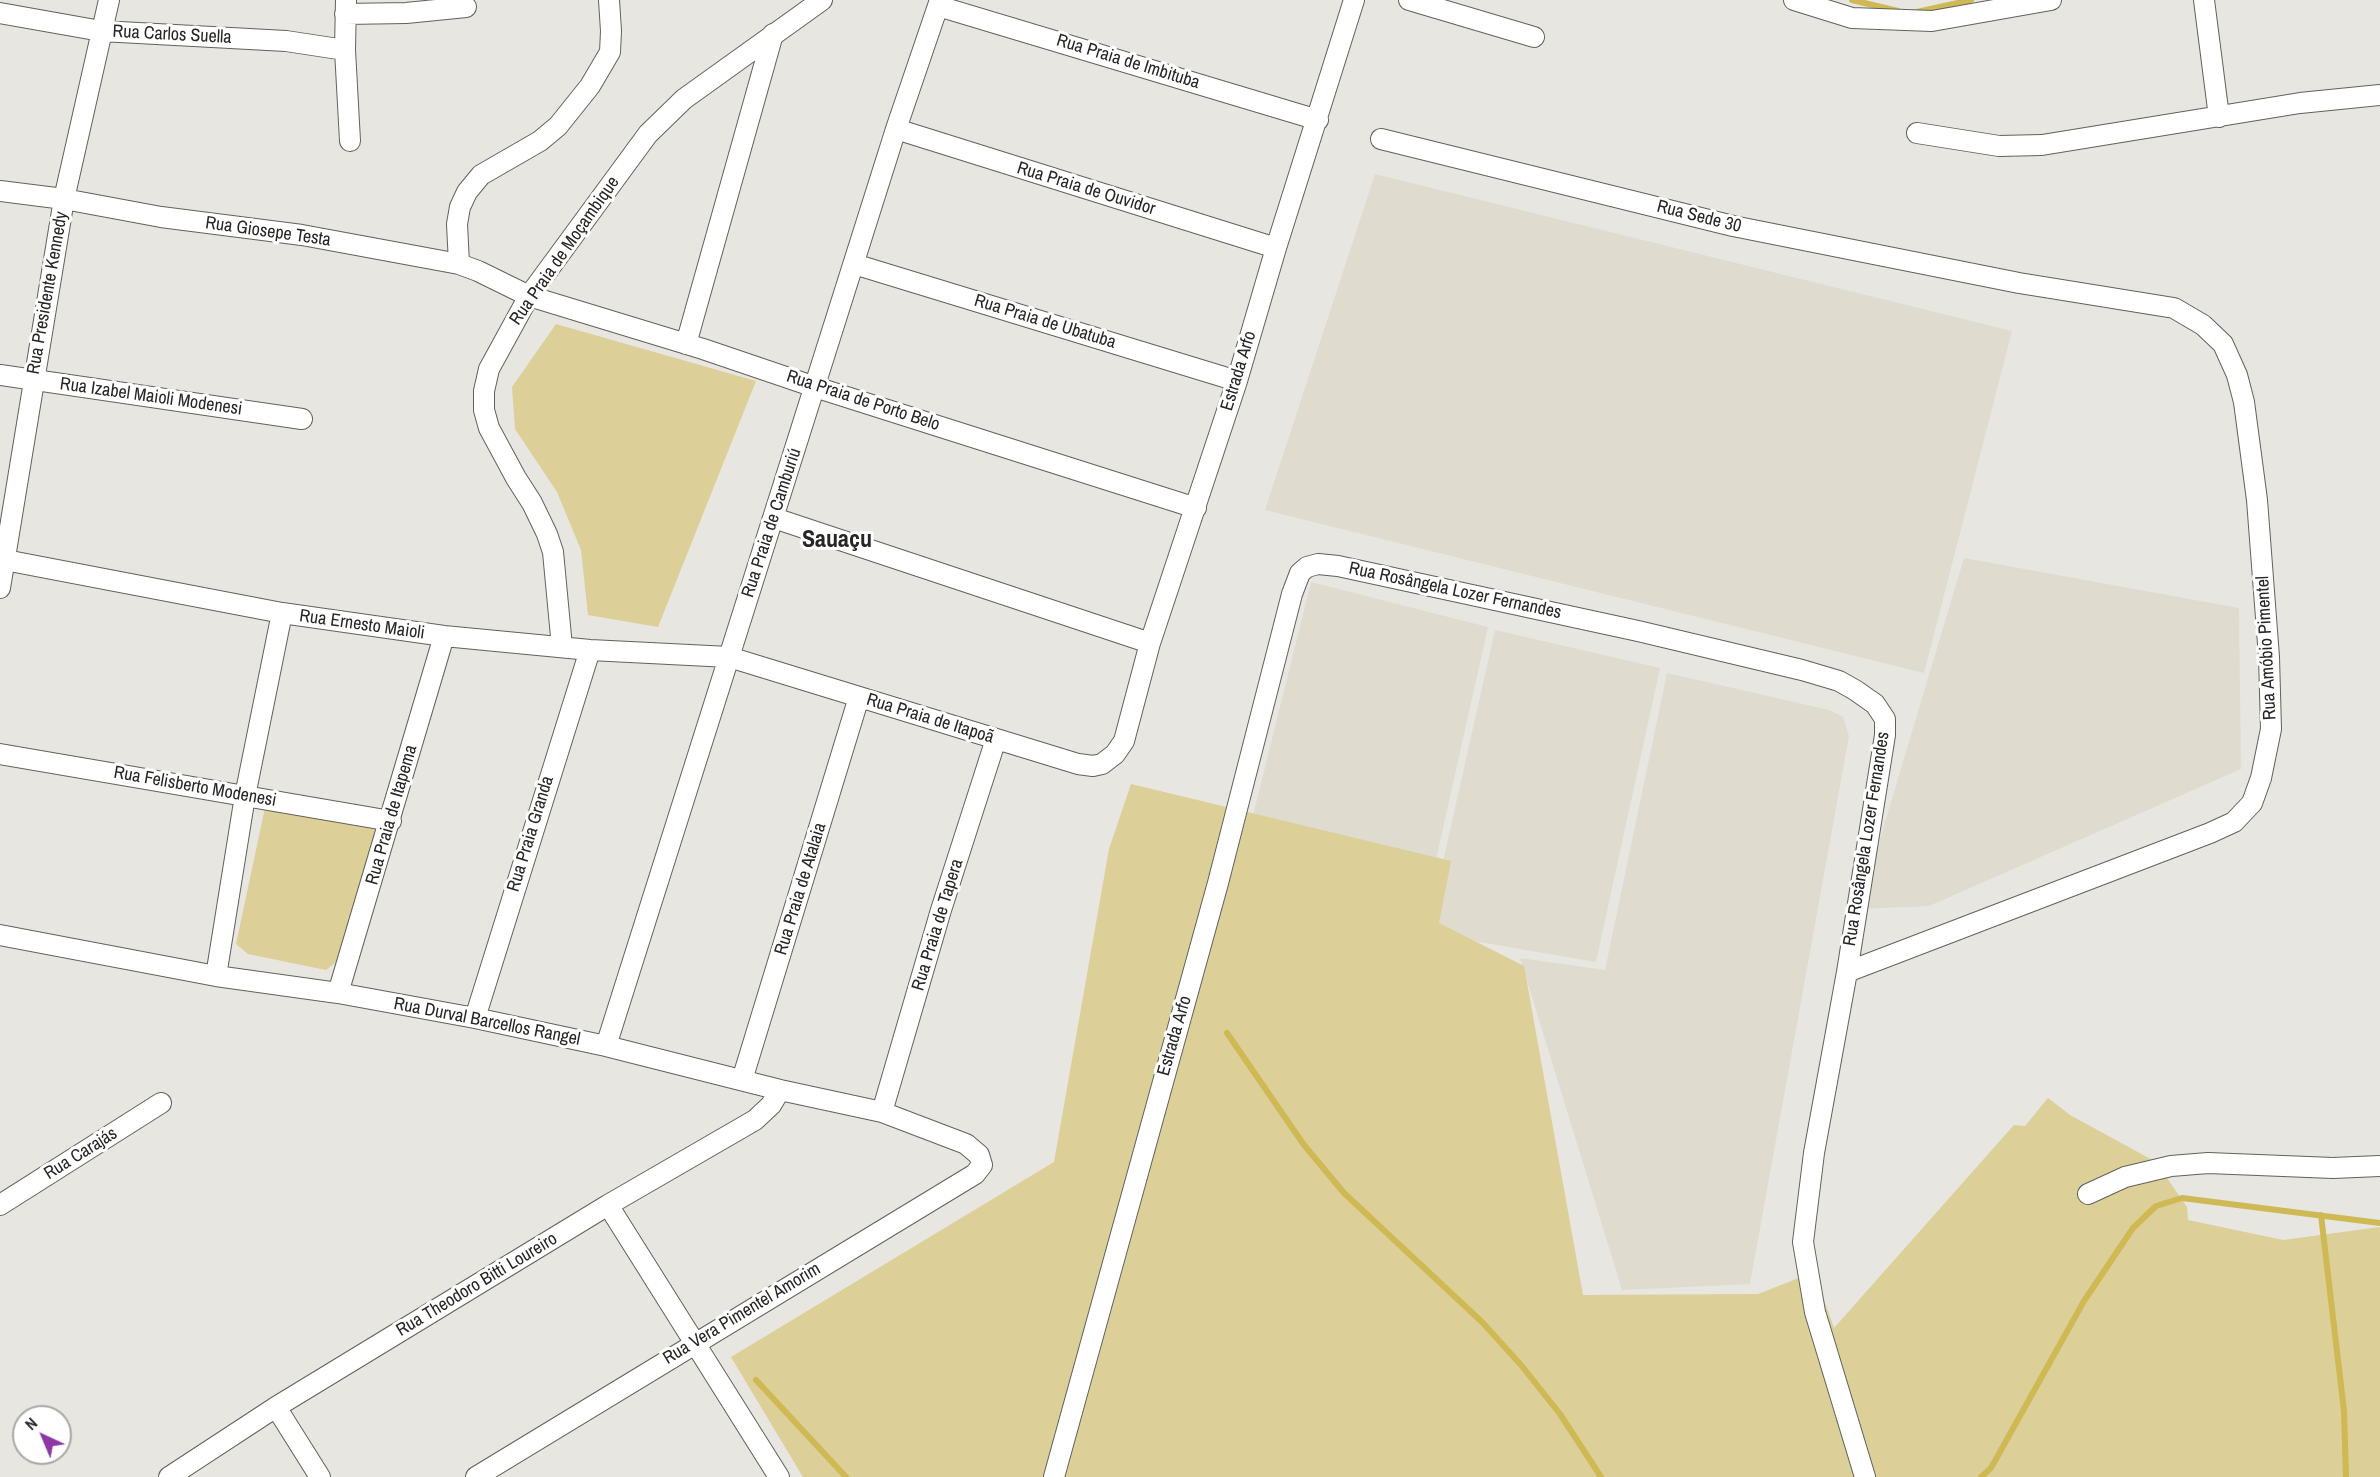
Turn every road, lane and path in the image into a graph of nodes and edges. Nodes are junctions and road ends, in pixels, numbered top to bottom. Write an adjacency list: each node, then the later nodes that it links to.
1 (109, 0): 13 (street, Rua Presidente Kennedy)
2 (609, 0): 27 (street)
3 (822, 0): 14 (street, Rua Praia de Moçambique)
4 (1354, 0): 19 (street, Estrada Arfo)
5 (1409, 0): 15 (street)
6 (1794, 0): 7 (street)
7 (2051, 0)
8 (2204, 0): 18 (street)
9 (939, 3): 19 (street, Rua Praia de Imbituba); 20 (street, Rua Praia de Camburiú)
10 (346, 7): 11 (street); 16 (street)
11 (466, 7)
12 (0, 14): 13 (street, Rua Carlos Suella)
13 (101, 31): 16 (street, Rua Carlos Suella); 25 (street, Rua Presidente Kennedy)
14 (773, 34): 30 (street, Rua Praia de Moçambique); 31 (street)
15 (1534, 37)
16 (345, 50): 23 (street)
17 (2380, 95): 18 (street)
18 (2219, 117): 21 (street)
19 (1318, 120): 26 (street, Estrada Arfo)
20 (896, 129): 26 (street, Rua Praia de Ouvidor); 28 (street, Rua Praia de Camburiú)
21 (1917, 133)
22 (1381, 139): 29 (street, Rua Sede 30)
23 (350, 141)
24 (0, 191): 25 (street, Rua Giosepe Testa)
25 (64, 199): 27 (street, Rua Giosepe Testa); 33 (street, Rua Presidente Kennedy)
26 (1276, 248): 34 (street, Estrada Arfo)
27 (459, 264): 30 (street, Rua Giosepe Testa)
28 (854, 264): 34 (street, Rua Praia de Ubatuba); 35 (street, Rua Praia de Camburiú)
29 (2019, 283): 55 (street, Rua Amóbio Pimentel)
30 (529, 296): 31 (street, Rua Praia de Porto Belo); 45 (street, Rua Praia de Moçambique)
31 (686, 344): 35 (street, Rua Praia de Porto Belo)
32 (0, 375): 33 (street, Rua Izabel Maioli Modenesi)
33 (33, 379): 36 (street, Rua Izabel Maioli Modenesi); 39 (street, Rua Presidente Kennedy)
34 (1237, 381): 37 (street, Estrada Arfo)
35 (815, 387): 37 (street, Rua Praia de Porto Belo); 38 (street, Rua Praia de Camburiú)
36 (302, 419)
37 (1196, 508): 44 (street, Estrada Arfo)
38 (774, 518): 44 (street); 47 (street, Rua Praia de Camburiú)
39 (3, 559): 40 (street, Rua Presidente Kennedy); 42 (street, Rua Ernesto Maioli)
40 (0, 588)
41 (1292, 594): 55 (street, Rua Rosângela Lozer Fernandes); 75 (street, Estrada Arfo)
42 (282, 614): 43 (street, Rua Ernesto Maioli); 52 (street)
43 (444, 636): 45 (street, Rua Ernesto Maioli); 53 (street, Rua Praia de Itapema)
44 (1150, 643): 50 (street, Estrada Arfo)
45 (562, 647): 46 (street, Rua Ernesto Maioli)
46 (590, 650): 47 (street, Rua Ernesto Maioli); 58 (street, Rua Praia Granda)
47 (729, 657): 48 (street, Rua Praia de Itapoã); 59 (street, Rua Praia de Camburiú)
48 (858, 698): 49 (street, Rua Praia de Itapoã); 60 (street, Rua Praia de Atalaia)
49 (996, 739): 50 (street, Rua Praia de Itapoã); 63 (street, Rua Praia de Tapera)
50 (1124, 741)
51 (0, 754): 52 (street, Rua Felisberto Modenesi)
52 (245, 796): 53 (street, Rua Felisberto Modenesi); 56 (street)
53 (391, 821): 57 (street, Rua Praia de Itapema)
54 (0, 936): 56 (street, Rua Durval Barcellos Rangel)
55 (1847, 972): 76 (street, Rua Rosângela Lozer Fernandes)
56 (216, 976): 57 (street, Rua Durval Barcellos Rangel)
57 (338, 993): 58 (street, Rua Durval Barcellos Rangel)
58 (475, 1018): 59 (street, Rua Durval Barcellos Rangel)
59 (606, 1046): 60 (street, Rua Durval Barcellos Rangel)
60 (742, 1080): 61 (street, Rua Durval Barcellos Rangel)
61 (780, 1090): 63 (street, Rua Durval Barcellos Rangel); 68 (street, Rua Theodoro Bitti Loureiro)
62 (161, 1103): 67 (street, Rua Carajás)
63 (882, 1112): 64 (street, Rua Durval Barcellos Rangel)
64 (966, 1144): 69 (street, Rua Vera Pimentel Amorim)
65 (2380, 1166): 66 (street)
66 (2088, 1194)
67 (0, 1204)
68 (608, 1205): 69 (street); 70 (street, Rua Theodoro Bitti Loureiro)
69 (696, 1342): 73 (street, Rua Vera Pimentel Amorim); 74 (street)
70 (276, 1407): 71 (street, Rua Theodoro Bitti Loureiro); 72 (street)
71 (169, 1477)
72 (320, 1477)
73 (476, 1477)
74 (779, 1477)
75 (1054, 1477)
76 (1865, 1477)

